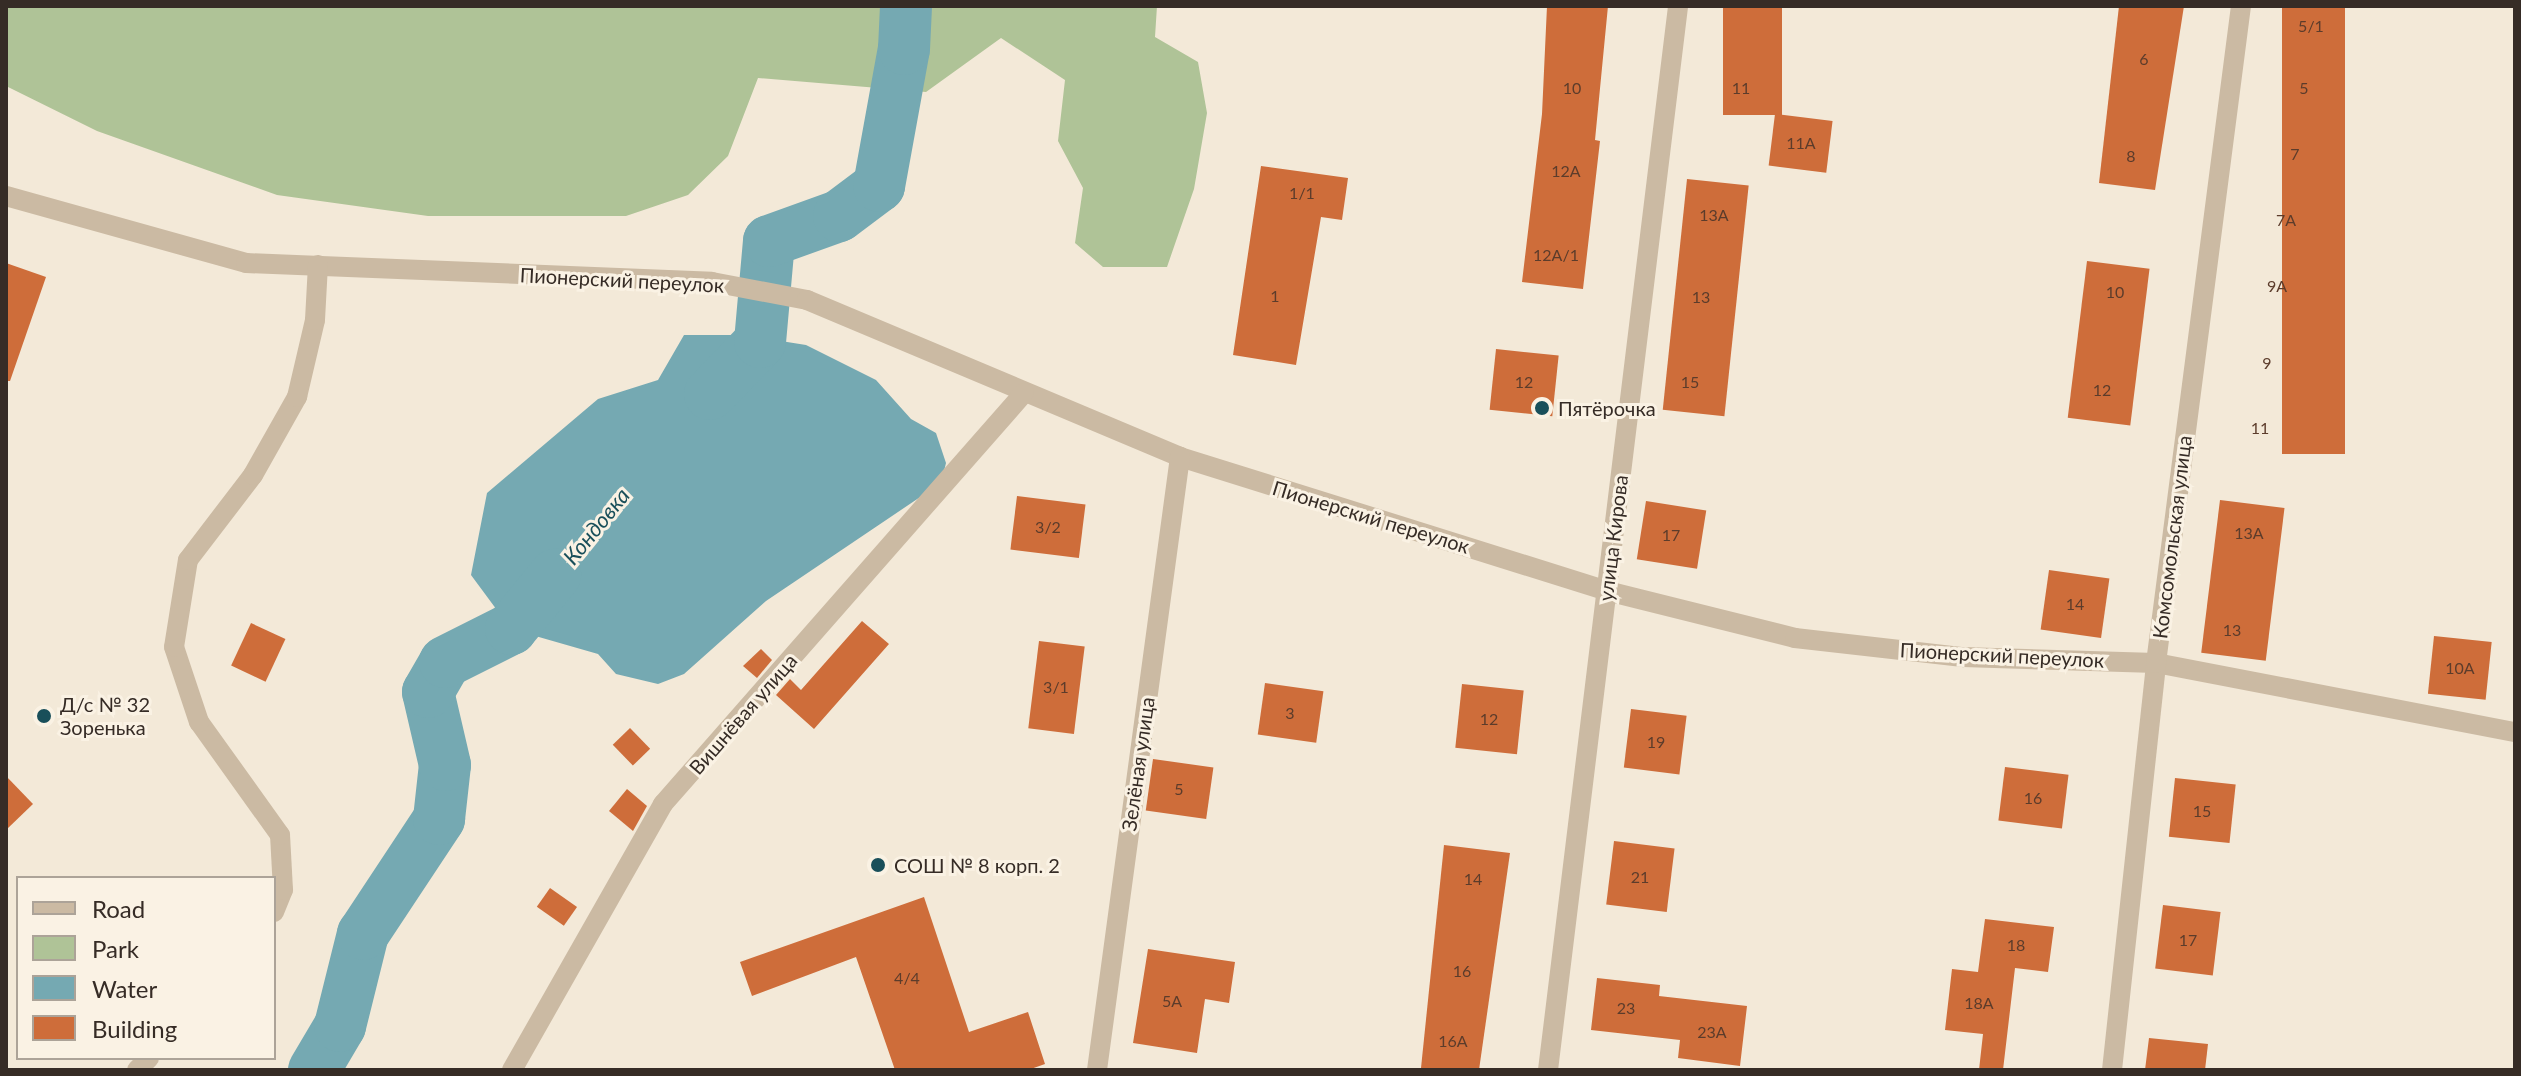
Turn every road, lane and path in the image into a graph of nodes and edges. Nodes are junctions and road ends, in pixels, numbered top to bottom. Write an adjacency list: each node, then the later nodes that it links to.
1 (1678, 6): 7 (street, улица Кирова)
2 (2241, 6): 8 (street, Комсомольская улица)
3 (6, 196): 4 (street, Пионерский переулок)
4 (318, 265): 5 (street, Пионерский переулок); 10 (street)
5 (1024, 393): 6 (street, Пионерский переулок); 11 (street, Вишнёвая улица)
6 (1180, 457): 7 (street, Пионерский переулок); 12 (street, Зелёная улица)
7 (1607, 591): 8 (street, Пионерский переулок); 13 (street, улица Кирова)
8 (2156, 663): 9 (street, Пионерский переулок); 14 (street, Комсомольская улица)
9 (2515, 732)
10 (276, 907)
11 (512, 1070)
12 (1097, 1070)
13 (1548, 1070)
14 (2112, 1070)

